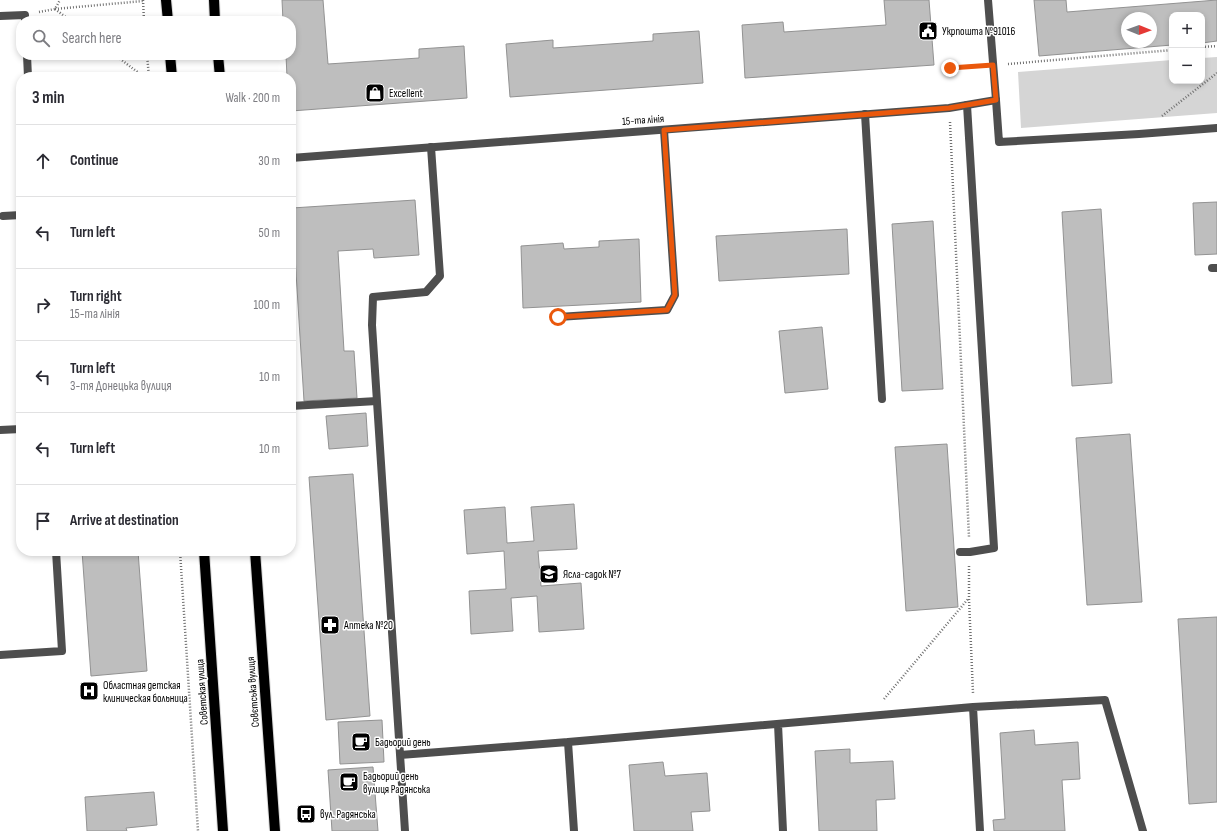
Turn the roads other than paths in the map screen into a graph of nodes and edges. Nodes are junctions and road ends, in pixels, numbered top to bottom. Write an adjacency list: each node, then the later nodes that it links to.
1 (166, 0): 5 (main road)
2 (214, 0): 6 (main road)
3 (988, 0): 14 (street)
4 (0, 16): 7 (street)
5 (168, 16)
6 (215, 16)
7 (16, 17)
8 (27, 60): 11 (street)
9 (170, 60): 12 (main road)
10 (218, 60): 13 (main road)
11 (28, 72)
12 (172, 72)
13 (220, 72)
14 (996, 100): 15 (street, 15-та лінія); 17 (street)
15 (967, 105): 16 (street, 15-та лінія); 29 (street)
16 (865, 114): 18 (street, 15-та лінія); 24 (street)
17 (1217, 128)
18 (664, 130): 19 (street, 15-та лінія); 23 (street)
19 (431, 148): 20 (street, 15-та лінія); 25 (street)
20 (296, 158)
21 (16, 215): 22 (street)
22 (3, 216)
23 (558, 317)
24 (882, 399)
25 (376, 401): 26 (street); 37 (street)
26 (296, 406)
27 (16, 429): 28 (street)
28 (0, 430)
29 (960, 552)
30 (56, 556): 33 (street)
31 (204, 556): 38 (main road, Советская улица)
32 (255, 556): 39 (main road, Совєтська вулиця)
33 (0, 655)
34 (973, 707): 35 (street); 43 (street); 44 (street)
35 (778, 724): 36 (street); 42 (street)
36 (568, 742): 37 (street); 41 (street)
37 (400, 755): 40 (street)
38 (223, 831)
39 (275, 831)
40 (405, 831)
41 (574, 831)
42 (783, 831)
43 (980, 831)
44 (1143, 831)

